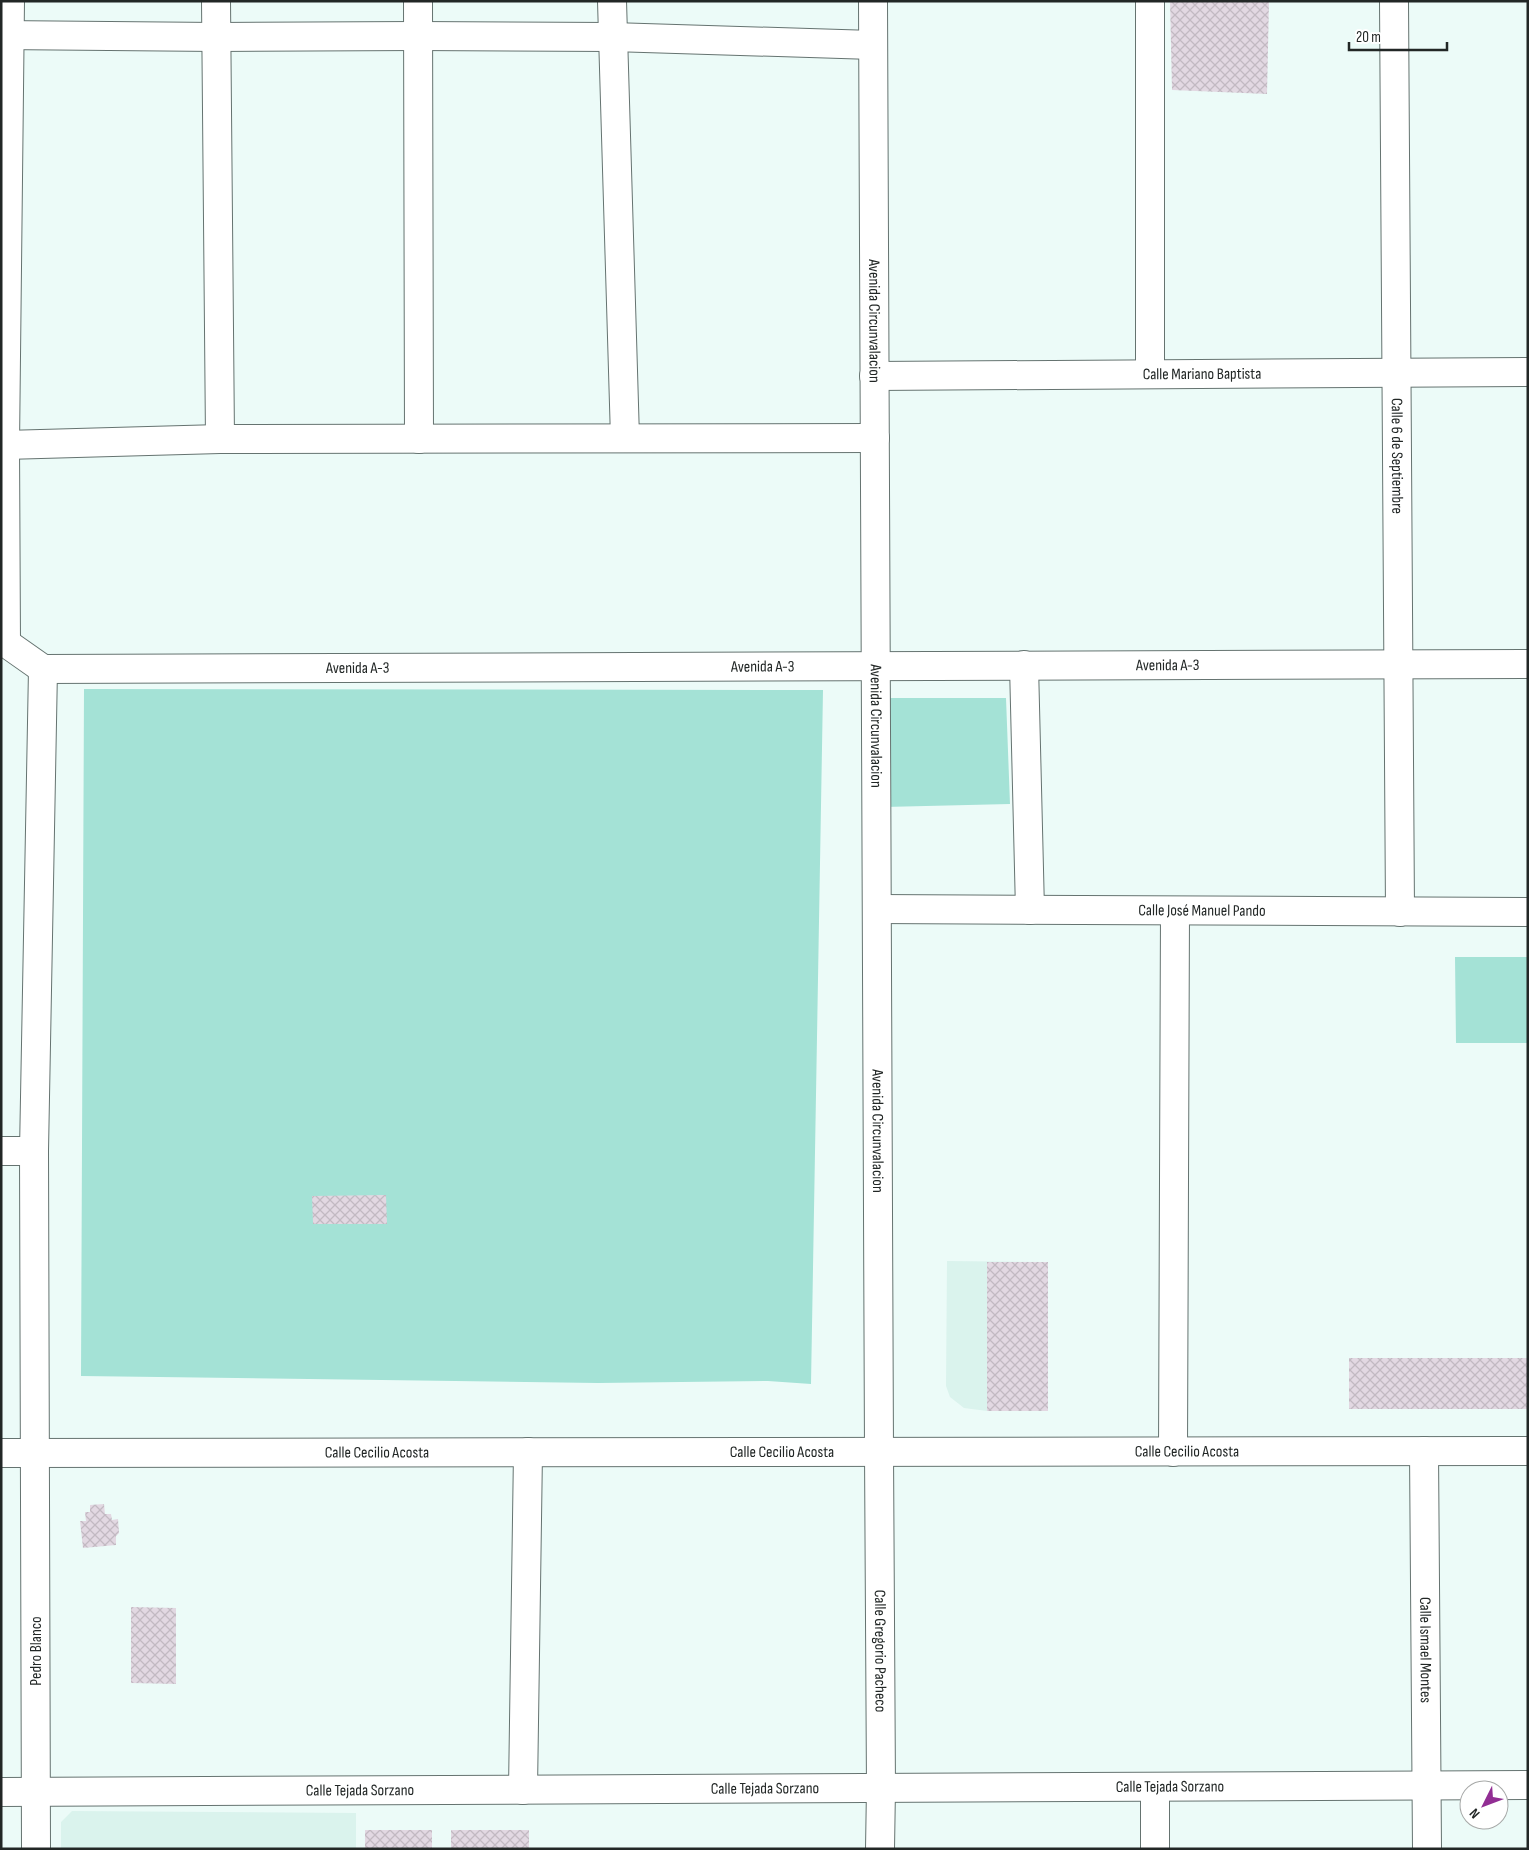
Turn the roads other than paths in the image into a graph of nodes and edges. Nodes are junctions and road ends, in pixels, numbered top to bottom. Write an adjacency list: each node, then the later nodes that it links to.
1 (10, 1): 8 (street)
2 (216, 1): 10 (street)
3 (418, 1): 9 (street)
4 (612, 1): 11 (street)
5 (873, 1): 12 (street, Avenida Circunvalacion)
6 (1150, 1): 15 (street)
7 (1394, 1): 14 (street, Calle 6 de Septiembre)
8 (6, 36): 10 (street); 21 (street)
9 (417, 36): 10 (street); 11 (street); 20 (street)
10 (217, 37): 19 (street)
11 (612, 37): 12 (street); 17 (street)
12 (873, 45): 16 (street, Avenida Circunvalacion)
13 (1528, 372): 14 (street, Calle Mariano Baptista)
14 (1396, 373): 15 (street, Calle Mariano Baptista); 23 (street, Calle 6 de Septiembre)
15 (1150, 374): 16 (street, Calle Mariano Baptista)
16 (874, 376): 18 (street, Avenida Circunvalacion)
17 (625, 438): 18 (street); 20 (street)
18 (875, 438): 26 (street, Avenida Circunvalacion)
19 (220, 439): 20 (street); 21 (street)
20 (419, 439)
21 (5, 445): 22 (street)
22 (4, 643): 27 (street)
23 (1398, 664): 24 (street, Avenida A-3); 25 (street, Avenida A-3); 31 (street, Calle 6 de Septiembre)
24 (1528, 664)
25 (1024, 665): 26 (street, Avenida A-3); 29 (street)
26 (876, 666): 27 (street, Avenida A-3); 28 (street, Avenida Circunvalacion)
27 (43, 669): 34 (street, Pedro Blanco)
28 (877, 909): 29 (street, Calle José Manuel Pando); 38 (street, Avenida Circunvalacion)
29 (1030, 910): 30 (street, Calle José Manuel Pando)
30 (1175, 911): 31 (street, Calle José Manuel Pando); 39 (street)
31 (1400, 912): 32 (street, Calle José Manuel Pando)
32 (1528, 912)
33 (1, 1151): 34 (street)
34 (34, 1151): 41 (street, Pedro Blanco)
35 (1424, 1451): 36 (street, Calle Cecilio Acosta); 39 (street, Calle Cecilio Acosta); 43 (street, Calle Ismael Montes)
36 (1528, 1451)
37 (528, 1452): 38 (street, Calle Cecilio Acosta); 41 (street, Calle Cecilio Acosta); 46 (street)
38 (879, 1452): 39 (street, Calle Cecilio Acosta); 45 (street, Calle Gregorio Pacheco)
39 (1173, 1452)
40 (1, 1453): 41 (street, Calle Cecilio Acosta)
41 (36, 1453): 48 (street, Pedro Blanco)
42 (1528, 1785): 43 (street, Calle Tejada Sorzano)
43 (1427, 1786): 44 (street, Calle Tejada Sorzano); 52 (street, Calle Ismael Montes)
44 (1155, 1787): 45 (street, Calle Tejada Sorzano); 51 (street)
45 (882, 1788): 46 (street, Calle Tejada Sorzano); 50 (street, Calle Gregorio Pacheco)
46 (522, 1790): 48 (street, Calle Tejada Sorzano)
47 (1, 1792): 48 (street, Calle Tejada Sorzano)
48 (36, 1792): 49 (street, Pedro Blanco)
49 (36, 1849)
50 (880, 1849)
51 (1155, 1849)
52 (1427, 1849)

